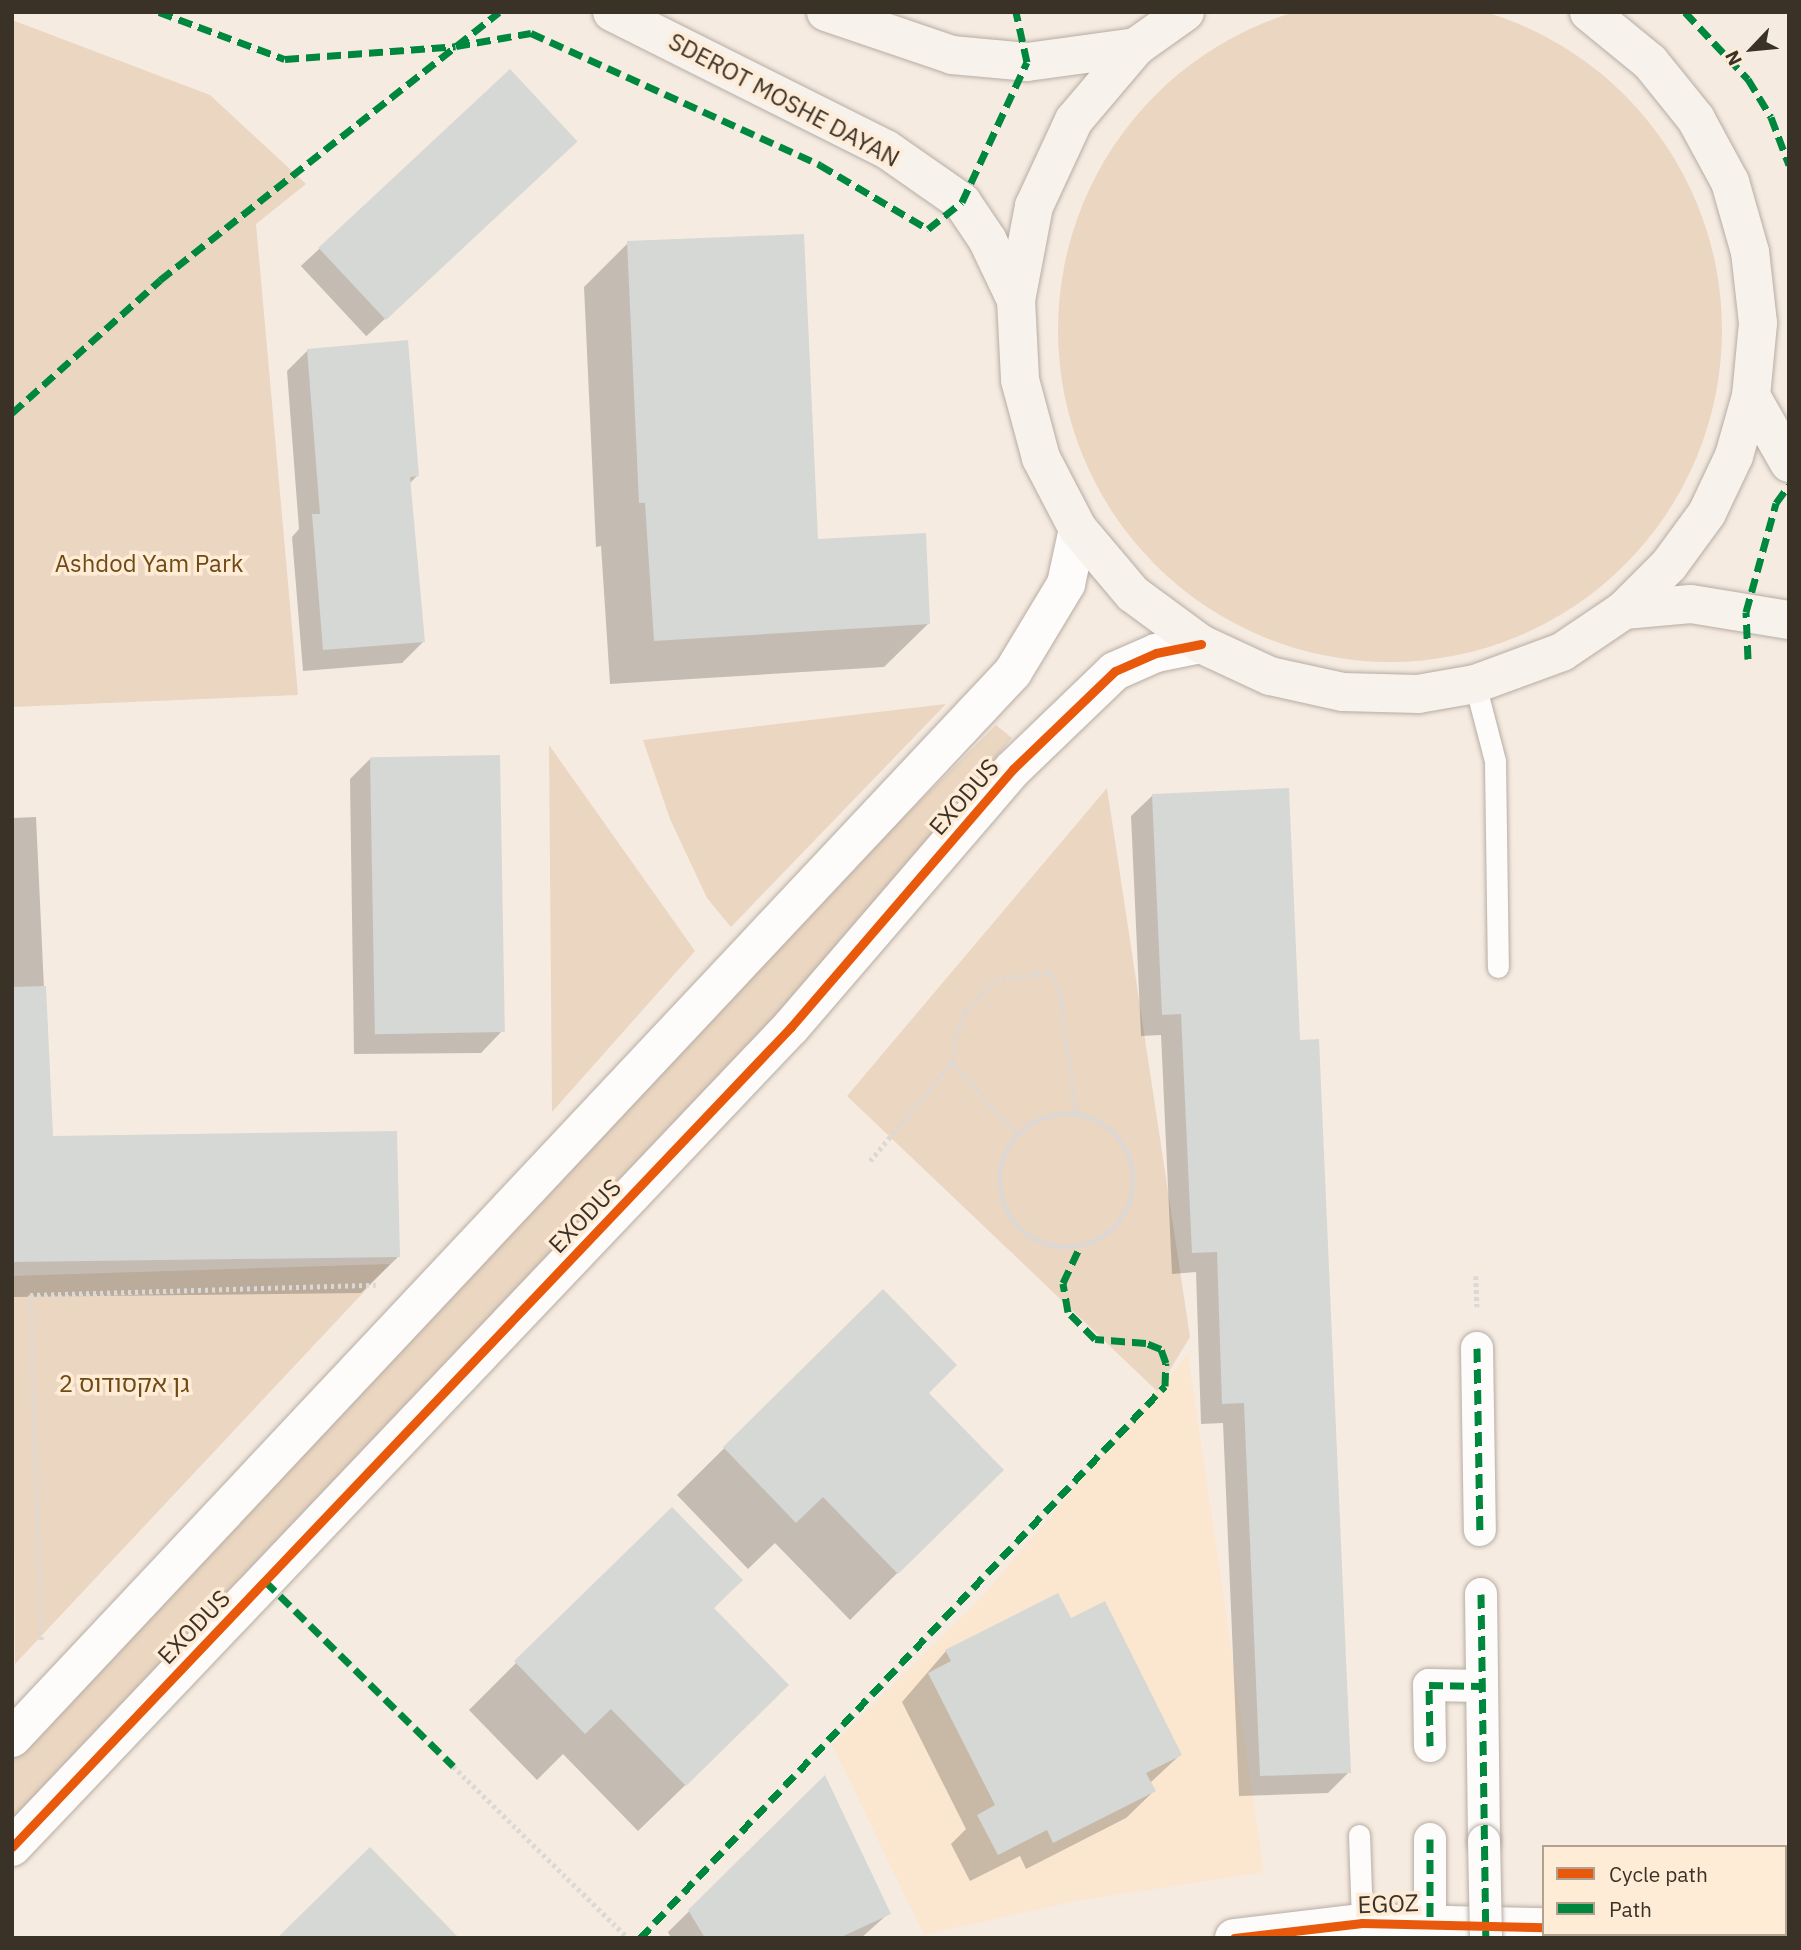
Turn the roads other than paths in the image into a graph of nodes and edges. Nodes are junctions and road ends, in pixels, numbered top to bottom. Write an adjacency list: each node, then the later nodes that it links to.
1 (612, 12): 6 (main road, SDEROT MOSHE DAYAN)
2 (826, 12): 5 (main road)
3 (1185, 12): 5 (main road)
4 (1589, 12): 7 (main road)
5 (1136, 47): 6 (main road)
6 (1016, 300): 9 (main road)
7 (1751, 396): 8 (main road); 10 (main road)
8 (1789, 463)
9 (1078, 529): 12 (main road); 19 (street, EXODUS)
10 (1625, 610): 11 (main road); 13 (main road)
11 (1789, 620)
12 (1201, 644): 13 (main road); 23 (street, EXODUS)
13 (1475, 684): 14 (lane)
14 (1498, 967)
15 (1477, 1348): 16 (street)
16 (1480, 1530)
17 (1481, 1594): 18 (street)
18 (1482, 1686): 20 (street); 28 (street, bridge)
19 (12, 1738)
20 (1430, 1746)
21 (1359, 1835): 26 (lane)
22 (1430, 1839): 24 (street)
23 (12, 1847)
24 (1430, 1922): 25 (street, EGOZ); 26 (street, EGOZ)
25 (1542, 1927)
26 (1344, 1929): 27 (street, EGOZ)
27 (1234, 1938)
28 (1486, 1938)

